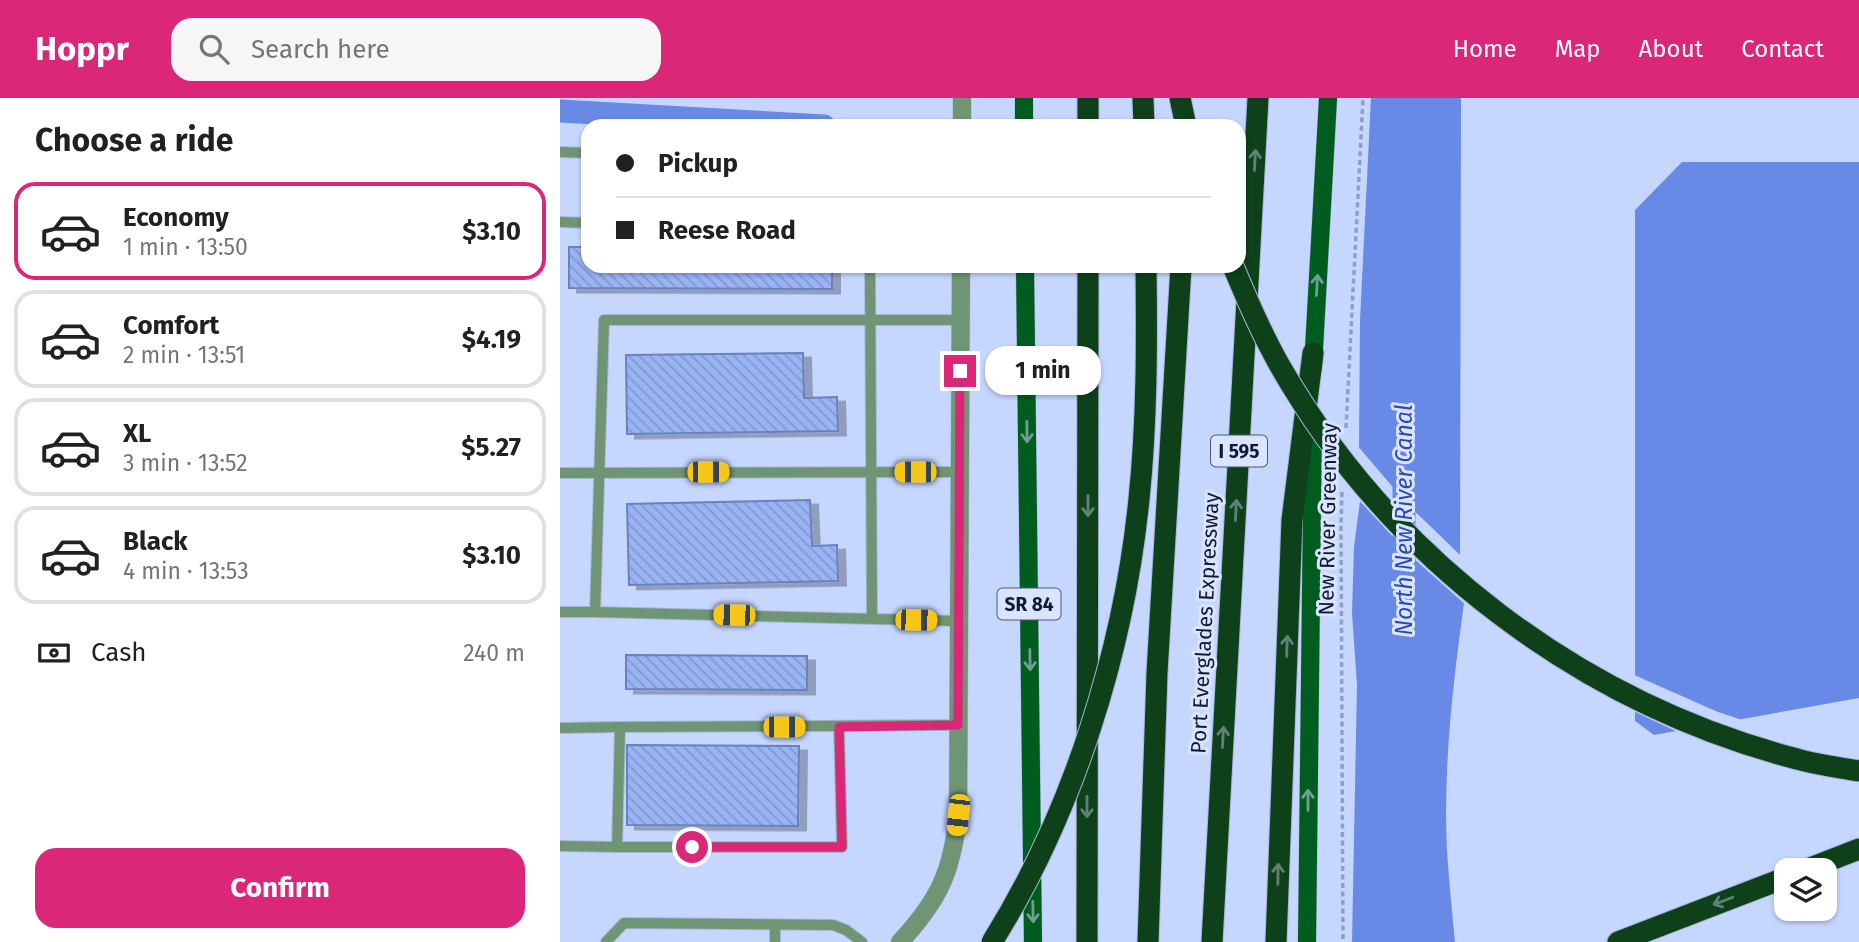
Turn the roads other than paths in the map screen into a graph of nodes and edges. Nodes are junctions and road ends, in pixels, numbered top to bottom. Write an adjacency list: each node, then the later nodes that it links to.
1 (962, 98): 9 (street)
2 (1024, 98): 10 (main road)
3 (1088, 98): 11 (highway)
4 (1143, 98): 12 (highway)
5 (1180, 98): 13 (highway)
6 (1190, 98): 14 (highway)
7 (1258, 98): 42 (highway, Port Everglades Expressway / I 595, one-way to 7)
8 (1328, 98): 28 (main road, one-way to 8)
9 (962, 119)
10 (1024, 119)
11 (1088, 119)
12 (1144, 119)
13 (1185, 119)
14 (1188, 119)
15 (560, 152): 16 (lane)
16 (581, 153)
17 (564, 222): 18 (lane)
18 (560, 233)
19 (870, 273): 27 (lane)
20 (961, 273): 26 (street)
21 (1026, 273): 54 (main road, SR 84, one-way to 54)
22 (1088, 273): 55 (highway, one-way to 55)
23 (1146, 273): 53 (highway, bridge)
24 (1181, 273): 56 (highway)
25 (1236, 273): 41 (highway, bridge)
26 (961, 320): 27 (lane); 30 (street)
27 (871, 321): 29 (lane); 32 (lane)
28 (1313, 353): 59 (highway, one-way to 28); 60 (main road, one-way to 28)
29 (870, 472): 30 (lane); 32 (lane); 35 (lane)
30 (960, 472): 36 (street)
31 (560, 473): 32 (lane)
32 (599, 473): 33 (lane)
33 (595, 611): 34 (lane); 35 (lane)
34 (560, 612)
35 (873, 619): 36 (lane)
36 (959, 621): 37 (street)
37 (958, 725): 39 (lane); 52 (street)
38 (620, 727): 39 (lane); 40 (lane); 44 (lane)
39 (839, 727): 44 (lane)
40 (560, 729)
41 (1859, 771)
42 (1219, 805): 57 (highway, Port Everglades Expressway / I 595); 58 (highway)
43 (560, 846): 44 (lane)
44 (617, 848)
45 (1859, 849): 46 (highway)
46 (1836, 858)
47 (1774, 882): 61 (highway, one-way to 61)
48 (775, 925): 49 (lane); 50 (lane); 51 (lane)
49 (606, 942)
50 (775, 942)
51 (862, 942)
52 (900, 942)
53 (992, 942)
54 (1033, 942)
55 (1087, 942)
56 (1148, 942)
57 (1212, 942)
58 (1227, 942)
59 (1276, 942)
60 (1307, 942)
61 (1618, 942)

